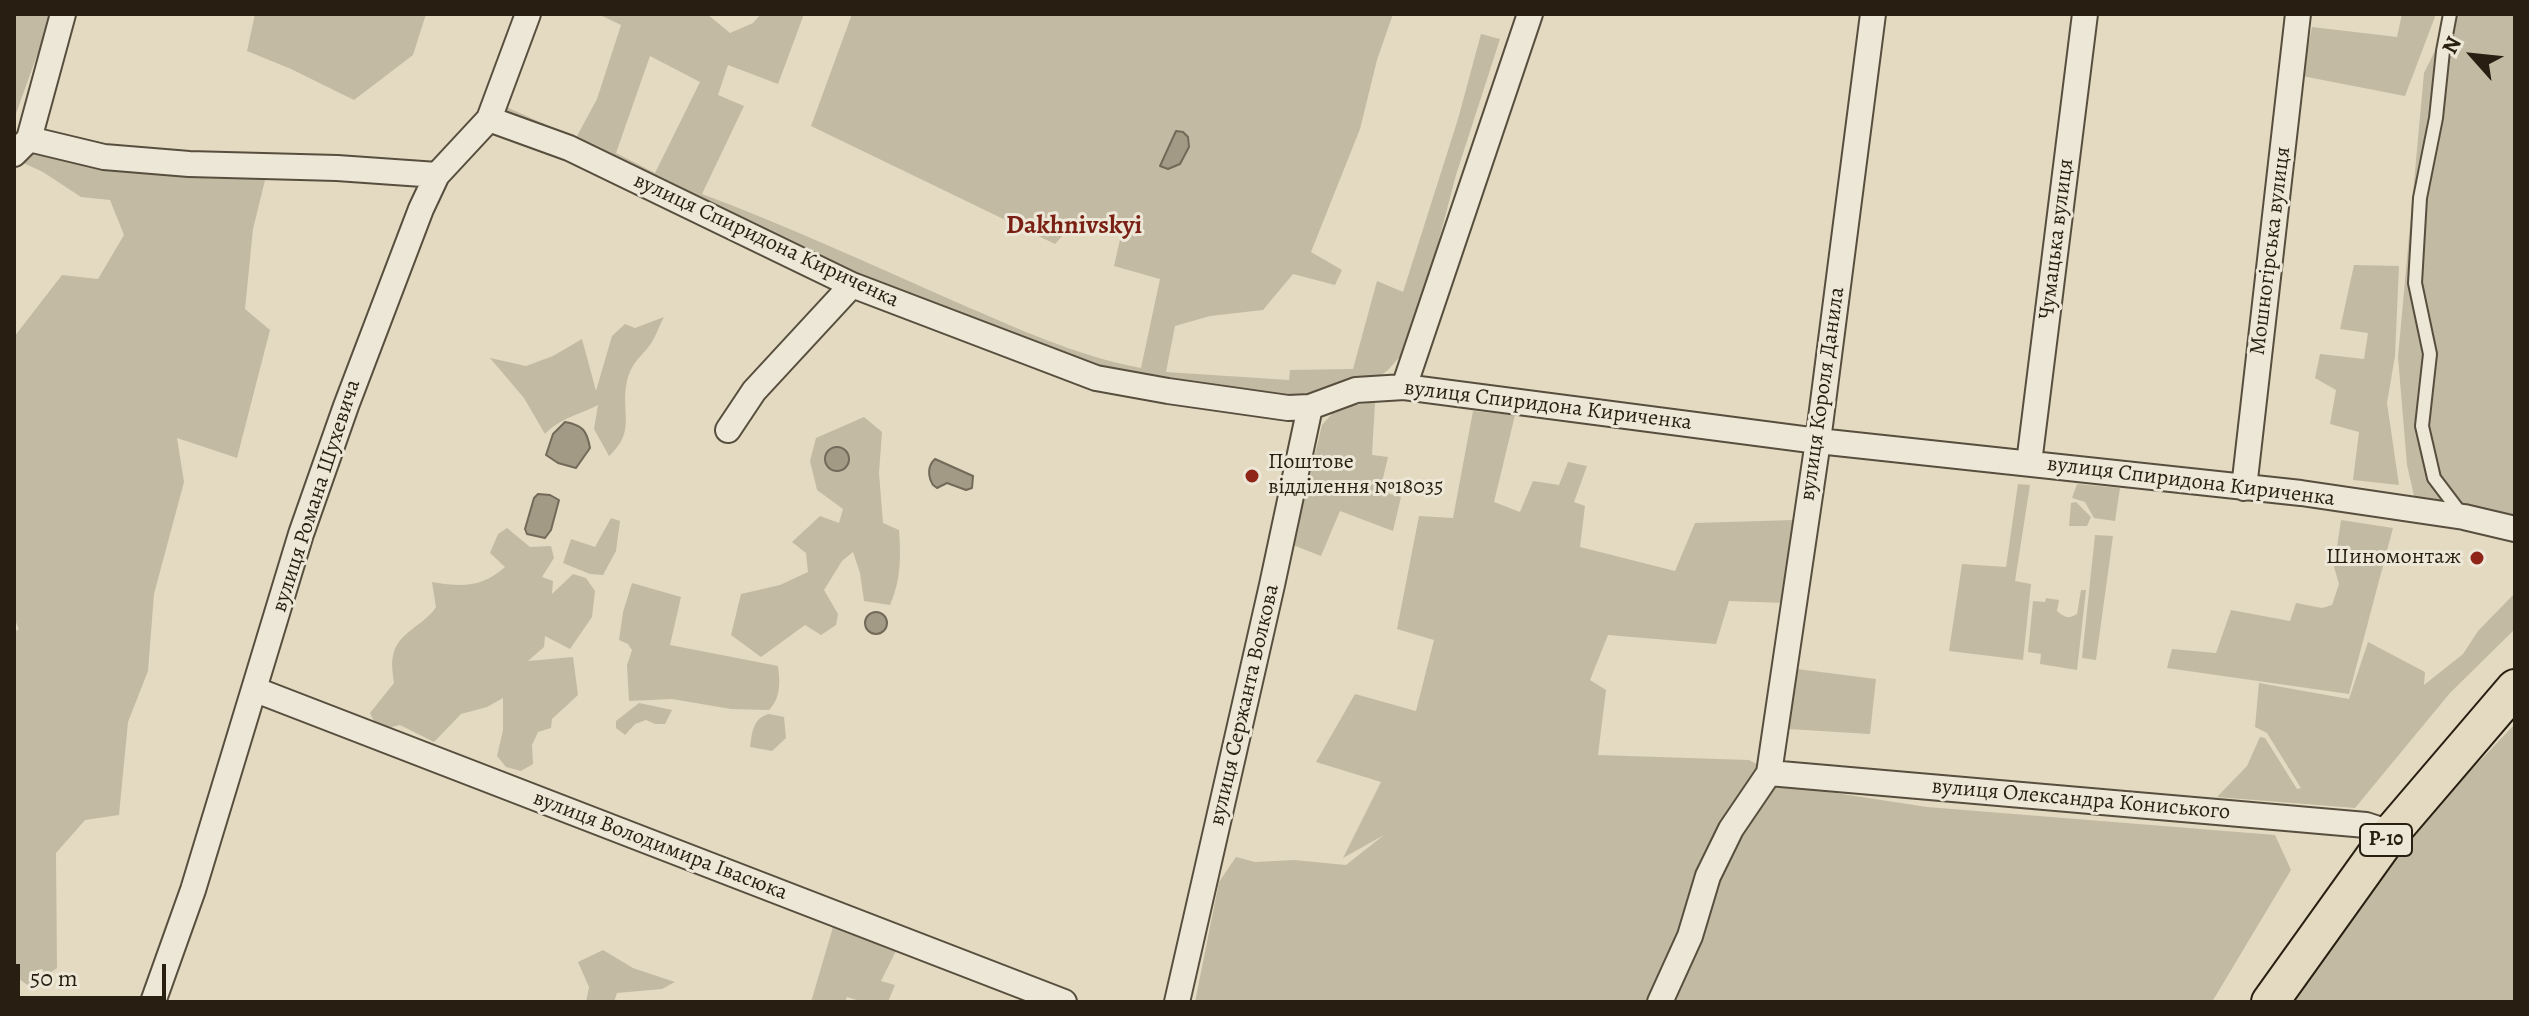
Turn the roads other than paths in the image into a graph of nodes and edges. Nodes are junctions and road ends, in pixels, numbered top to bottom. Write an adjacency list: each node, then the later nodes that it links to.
1 (63, 14): 9 (street)
2 (528, 14): 8 (street, вулиця Романа Шухевича)
3 (1530, 14): 12 (street)
4 (1873, 14): 15 (street, вулиця Короля Данила)
5 (2085, 14): 16 (street, Чумацька вулиця)
6 (2298, 14): 17 (street, Мошногірська вулиця)
7 (2450, 14): 18 (lane)
8 (489, 119): 10 (street, вулиця Романа Шухевича); 11 (street, вулиця Спиридона Кириченка)
9 (21, 147): 10 (street)
10 (437, 175): 21 (street, вулиця Романа Шухевича)
11 (852, 285): 13 (street, вулиця Спиридона Кириченка); 14 (street)
12 (1404, 387): 13 (street, вулиця Спиридона Кириченка); 15 (street, вулиця Спиридона Кириченка)
13 (1310, 407): 26 (street, вулиця Сержанта Волкова)
14 (728, 430)
15 (1818, 441): 16 (street, вулиця Спиридона Кириченка); 22 (street, вулиця Короля Данила)
16 (2029, 463): 17 (street, вулиця Спиридона Кириченка)
17 (2244, 488): 18 (street, вулиця Спиридона Кириченка)
18 (2464, 517): 19 (street, вулиця Спиридона Кириченка)
19 (2515, 529)
20 (2515, 688): 23 (main road, Р-10)
21 (256, 690): 24 (street, вулиця Романа Шухевича); 25 (street, вулиця Володимира Івасюка)
22 (1769, 773): 23 (street, вулиця Олександра Кониського); 27 (street)
23 (2391, 833): 28 (main road, Р-10)
24 (153, 1002)
25 (1064, 1002)
26 (1177, 1002)
27 (1660, 1002)
28 (2270, 1002)

